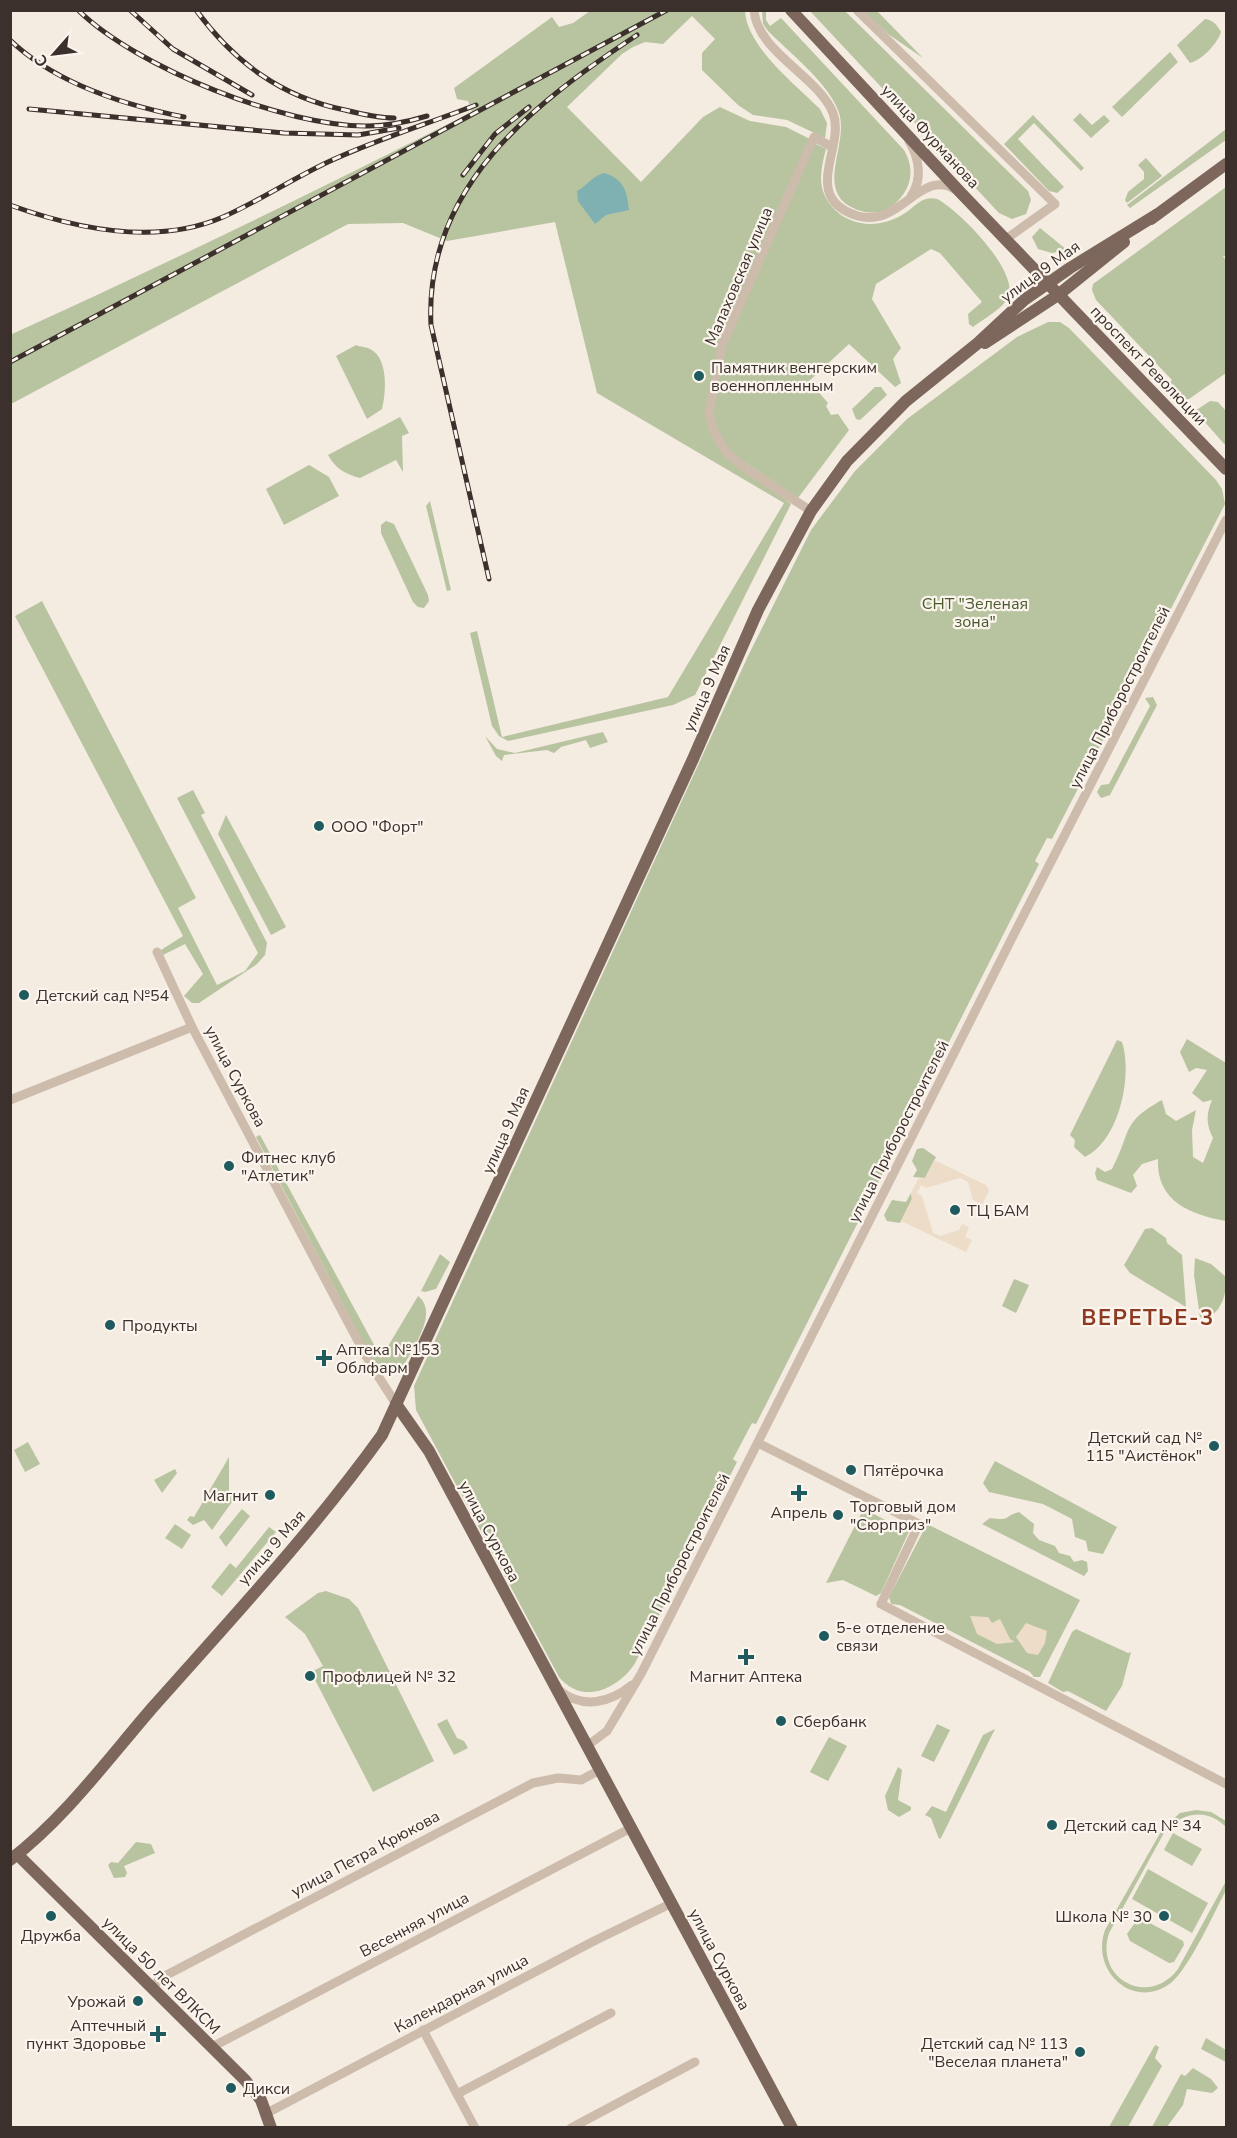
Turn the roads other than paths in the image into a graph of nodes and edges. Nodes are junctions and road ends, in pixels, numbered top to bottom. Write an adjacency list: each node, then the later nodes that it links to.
1 (754, 10): 5 (street)
2 (791, 10): 4 (main road, улица Фурманова)
3 (857, 10): 10 (street)
4 (904, 131): 7 (main road, улица Фурманова); 8 (street)
5 (832, 147): 8 (street); 15 (street, Малаховская улица)
6 (1227, 164): 9 (main road, улица 9 Мая)
7 (961, 193): 8 (street); 10 (main road, улица Фурманова)
8 (909, 201)
9 (1156, 215): 11 (main road, улица 9 Мая); 12 (main road, улица 9 Мая)
10 (1005, 239): 11 (main road, улица Фурманова)
11 (1047, 283): 12 (main road, проспект Революции); 13 (main road, улица 9 Мая)
12 (1058, 295): 13 (main road, улица 9 Мая); 14 (main road, проспект Революции)
13 (951, 365): 15 (main road, улица 9 Мая)
14 (1227, 469)
15 (811, 511): 20 (main road, улица 9 Мая)
16 (1227, 520): 21 (street, улица Приборостроителей)
17 (157, 952): 18 (street, улица Суркова)
18 (192, 1027): 19 (street); 20 (street, улица Суркова)
19 (10, 1100)
20 (396, 1404): 23 (main road, улица Суркова); 28 (main road, улица 9 Мая)
21 (758, 1443): 22 (street, улица Приборостроителей); 26 (street)
22 (641, 1674): 23 (street); 24 (street, улица Приборостроителей)
23 (553, 1683): 24 (main road, улица Суркова)
24 (587, 1746): 25 (main road, улица Суркова)
25 (600, 1770): 27 (main road, улица Суркова); 30 (street, улица Петра Крюкова)
26 (1227, 1784)
27 (631, 1828): 29 (main road, улица Суркова); 33 (street, Весенняя улица)
28 (14, 1858): 30 (main road, улица 50 лет ВЛКСМ)
29 (672, 1903): 32 (street, Календарная улица); 40 (main road, улица Суркова)
30 (152, 1988): 33 (main road, улица 50 лет ВЛКСМ)
31 (611, 2013): 35 (street)
32 (423, 2030): 35 (street); 36 (street, Календарная улица)
33 (212, 2047): 36 (main road, улица 50 лет ВЛКСМ)
34 (695, 2062): 39 (street)
35 (457, 2094): 38 (street)
36 (267, 2113): 37 (main road, улица 50 лет ВЛКСМ)
37 (271, 2127)
38 (475, 2127)
39 (571, 2127)
40 (792, 2127)

